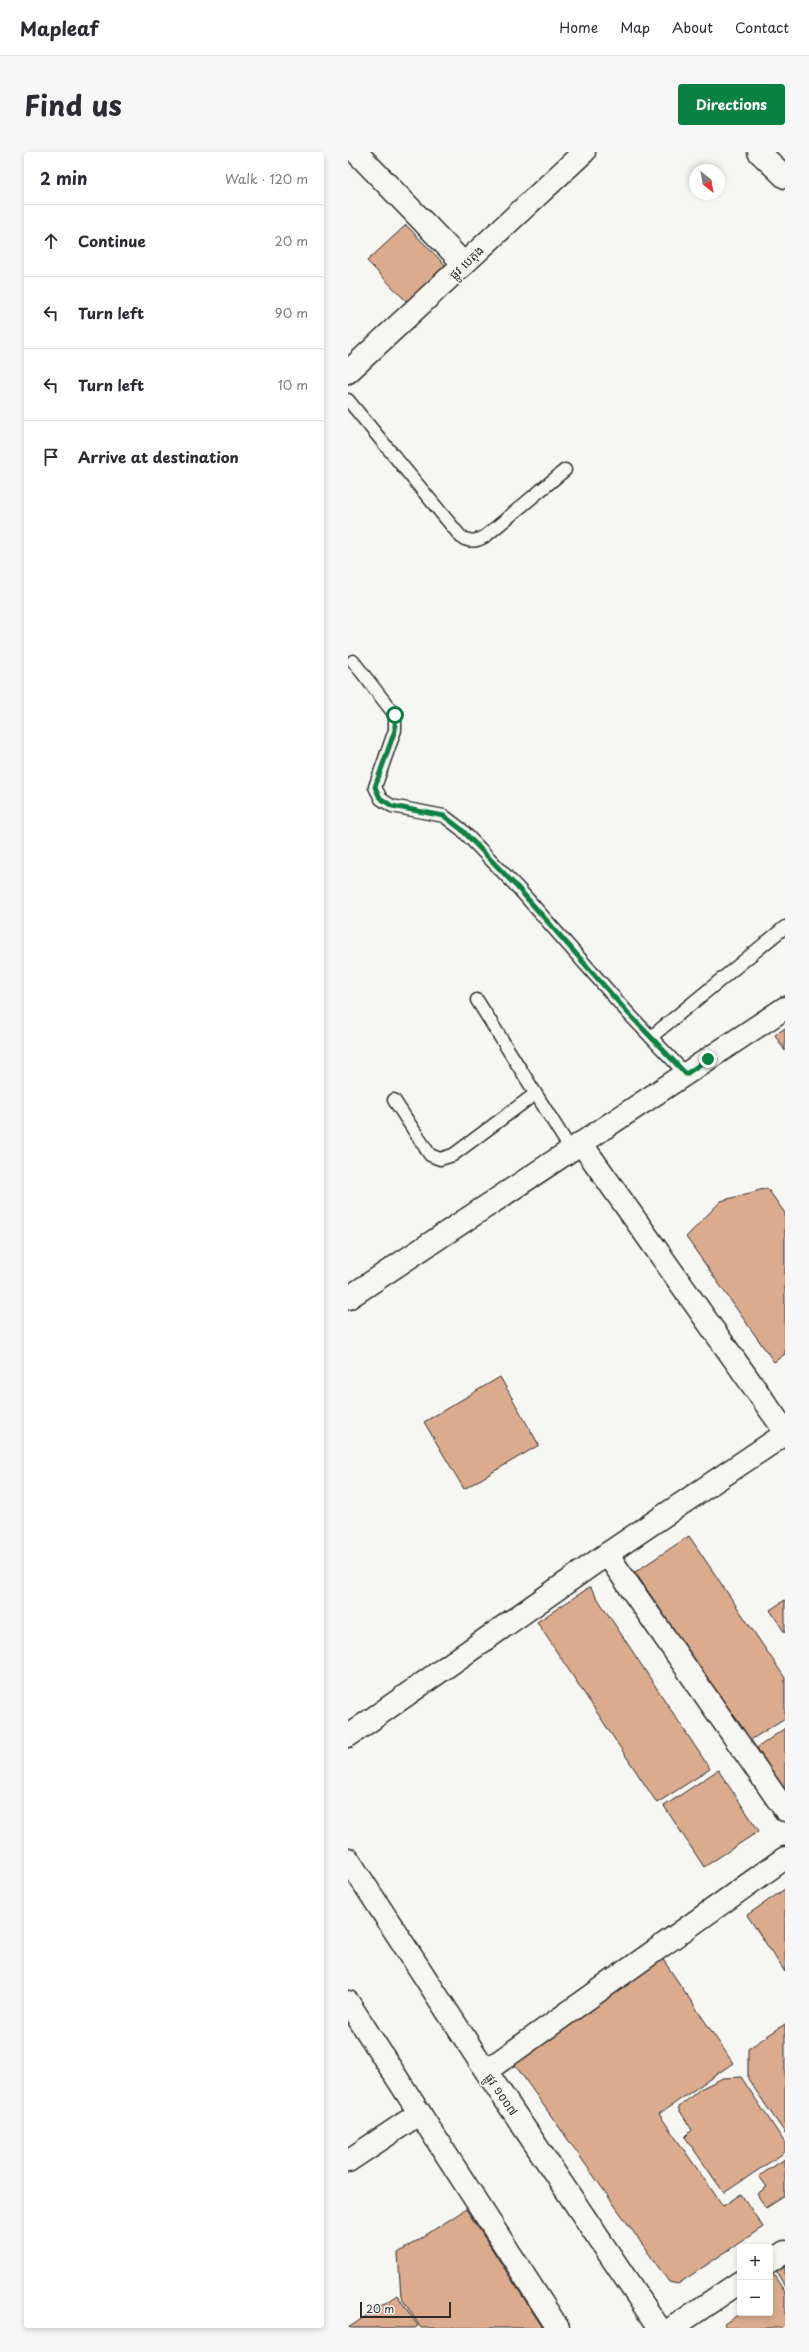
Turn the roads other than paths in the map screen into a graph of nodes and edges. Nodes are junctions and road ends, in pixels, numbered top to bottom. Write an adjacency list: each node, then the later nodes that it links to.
1 (356, 152): 5 (street)
2 (584, 152): 5 (street, ផ្លូវ បេតុង)
3 (759, 152): 4 (street)
4 (785, 177)
5 (464, 264): 6 (street, ផ្លូវ បេតុង)
6 (348, 372)
7 (348, 400): 8 (lane)
8 (565, 470)
9 (353, 661): 13 (lane)
10 (785, 927): 13 (lane)
11 (477, 1000): 15 (lane)
12 (785, 1008): 14 (street)
13 (651, 1036): 14 (lane)
14 (686, 1074): 17 (street)
15 (534, 1094): 16 (lane); 17 (lane)
16 (394, 1100)
17 (576, 1147): 18 (street); 19 (street)
18 (348, 1298)
19 (785, 1432): 20 (street)
20 (608, 1554): 21 (street); 22 (street)
21 (348, 1736)
22 (785, 1810)
23 (785, 1858): 26 (street)
24 (348, 1859): 26 (street, ផ្លូវ ១០០៧)
25 (348, 2002): 27 (street)
26 (486, 2071): 33 (street, ផ្លូវ ១០០៧)
27 (420, 2113): 28 (street); 32 (street)
28 (348, 2161)
29 (785, 2252): 30 (street)
30 (773, 2260)
31 (737, 2284): 34 (street)
32 (558, 2328)
33 (659, 2328)
34 (672, 2328)

